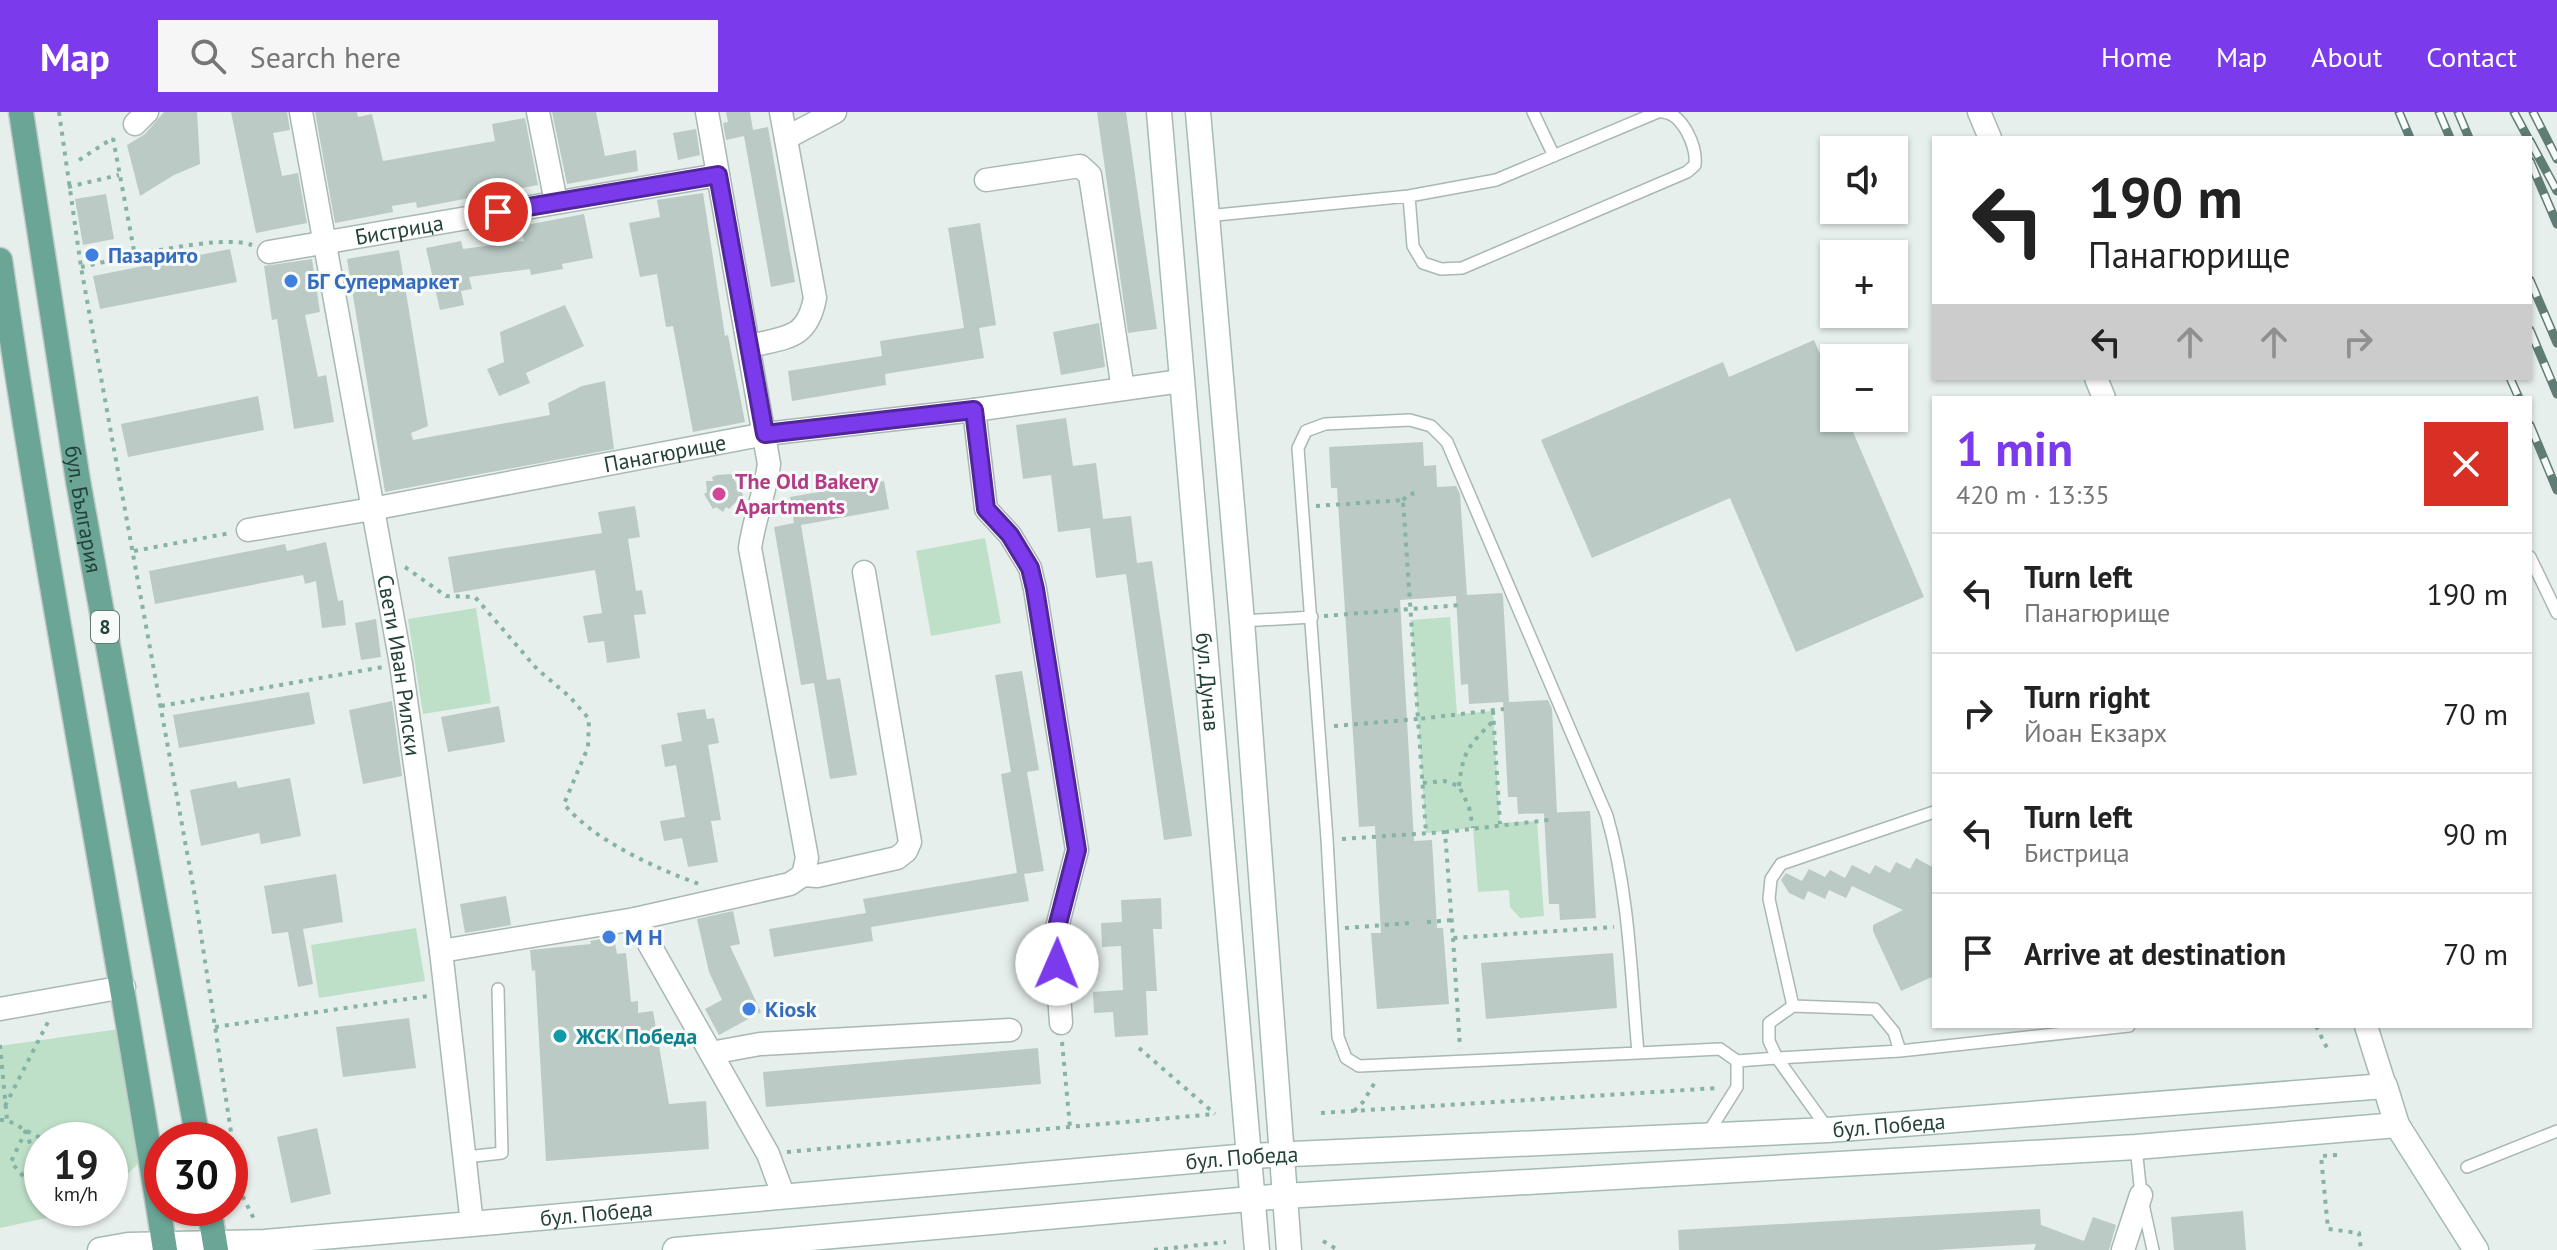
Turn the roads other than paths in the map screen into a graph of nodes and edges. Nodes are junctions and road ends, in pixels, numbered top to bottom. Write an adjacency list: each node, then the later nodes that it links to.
1 (21, 112): 53 (main road, бул. България / 8)
2 (301, 112): 20 (street, Свети Иван Рилски)
3 (538, 112): 18 (street)
4 (707, 112): 15 (street)
5 (781, 112): 13 (street)
6 (835, 112): 13 (street)
7 (1159, 112): 24 (main road, бул. Дунав)
8 (1198, 112): 19 (main road, бул. Дунав)
9 (1533, 112): 14 (lane)
10 (1660, 112): 14 (lane); 17 (lane)
11 (1979, 112): 12 (street)
12 (1989, 136)
13 (786, 138): 23 (street)
14 (1554, 156): 17 (lane)
15 (718, 175): 18 (street, Бистрица); 23 (street)
16 (986, 180): 25 (street)
17 (1409, 196): 19 (lane)
18 (556, 202): 20 (street, Бистрица)
19 (1207, 216): 34 (main road, бул. Дунав)
20 (323, 243): 21 (street, Бистрица); 28 (street, Свети Иван Рилски)
21 (269, 252)
22 (0, 260): 39 (main road, бул. България / 8)
23 (750, 346): 27 (street)
24 (1181, 381): 25 (street, Панагюрище); 60 (main road, бул. Дунав)
25 (1123, 389): 26 (street, Панагюрище)
26 (974, 410): 27 (street, Панагюрище); 43 (street)
27 (765, 434): 28 (street, Панагюрище); 36 (street)
28 (372, 509): 29 (street, Панагюрище); 38 (street, Свети Иван Рилски)
29 (248, 530)
30 (2532, 561): 32 (lane)
31 (864, 572): 36 (street)
32 (2557, 613)
33 (1312, 617): 34 (lane); 49 (lane); 49 (lane)
34 (1242, 621): 59 (main road, бул. Дунав)
35 (1932, 813): 41 (lane)
36 (803, 875): 37 (street)
37 (635, 919): 38 (street); 48 (street)
38 (441, 951): 61 (street, Свети Иван Рилски)
39 (124, 987): 42 (street); 69 (main road, бул. България / 8)
40 (498, 989): 61 (lane)
41 (1793, 1006): 47 (lane); 50 (lane)
42 (0, 1009)
43 (1061, 1023)
44 (2111, 1028): 47 (lane)
45 (2367, 1028): 52 (street)
46 (1010, 1030): 48 (street)
47 (1900, 1051): 50 (lane)
48 (711, 1053): 65 (street)
49 (1638, 1053): 51 (lane)
50 (1777, 1058): 51 (lane); 55 (lane)
51 (1737, 1061): 57 (lane)
52 (2385, 1086): 54 (main road); 55 (main road, бул. Победа)
53 (195, 1122)
54 (2397, 1125): 58 (main road, бул. Победа); 77 (main road)
55 (1828, 1130): 57 (main road, бул. Победа)
56 (2557, 1131): 62 (lane)
57 (1708, 1134): 59 (main road, бул. Победа)
58 (2136, 1147): 63 (lane); 64 (main road, бул. Победа)
59 (1281, 1155): 60 (main road, бул. Победа); 64 (main road, бул. Дунав)
60 (1249, 1156): 65 (main road, бул. Победа); 66 (main road, бул. Дунав)
61 (466, 1157): 67 (street, Свети Иван Рилски)
62 (2467, 1167)
63 (2141, 1195): 75 (street); 76 (lane)
64 (1284, 1196): 66 (main road, бул. Победа); 74 (main road, бул. Дунав)
65 (784, 1197): 67 (main road, бул. Победа)
66 (1253, 1199): 72 (main road, бул. Победа); 73 (main road, бул. Дунав)
67 (472, 1224): 70 (main road, бул. Победа)
68 (212, 1226): 70 (main road)
69 (165, 1247): 70 (main road, бул. Победа); 71 (main road, бул. Победа)
70 (216, 1247)
71 (100, 1250)
72 (675, 1250)
73 (1257, 1250)
74 (1289, 1250)
75 (2123, 1250)
76 (2153, 1250)
77 (2476, 1250)

